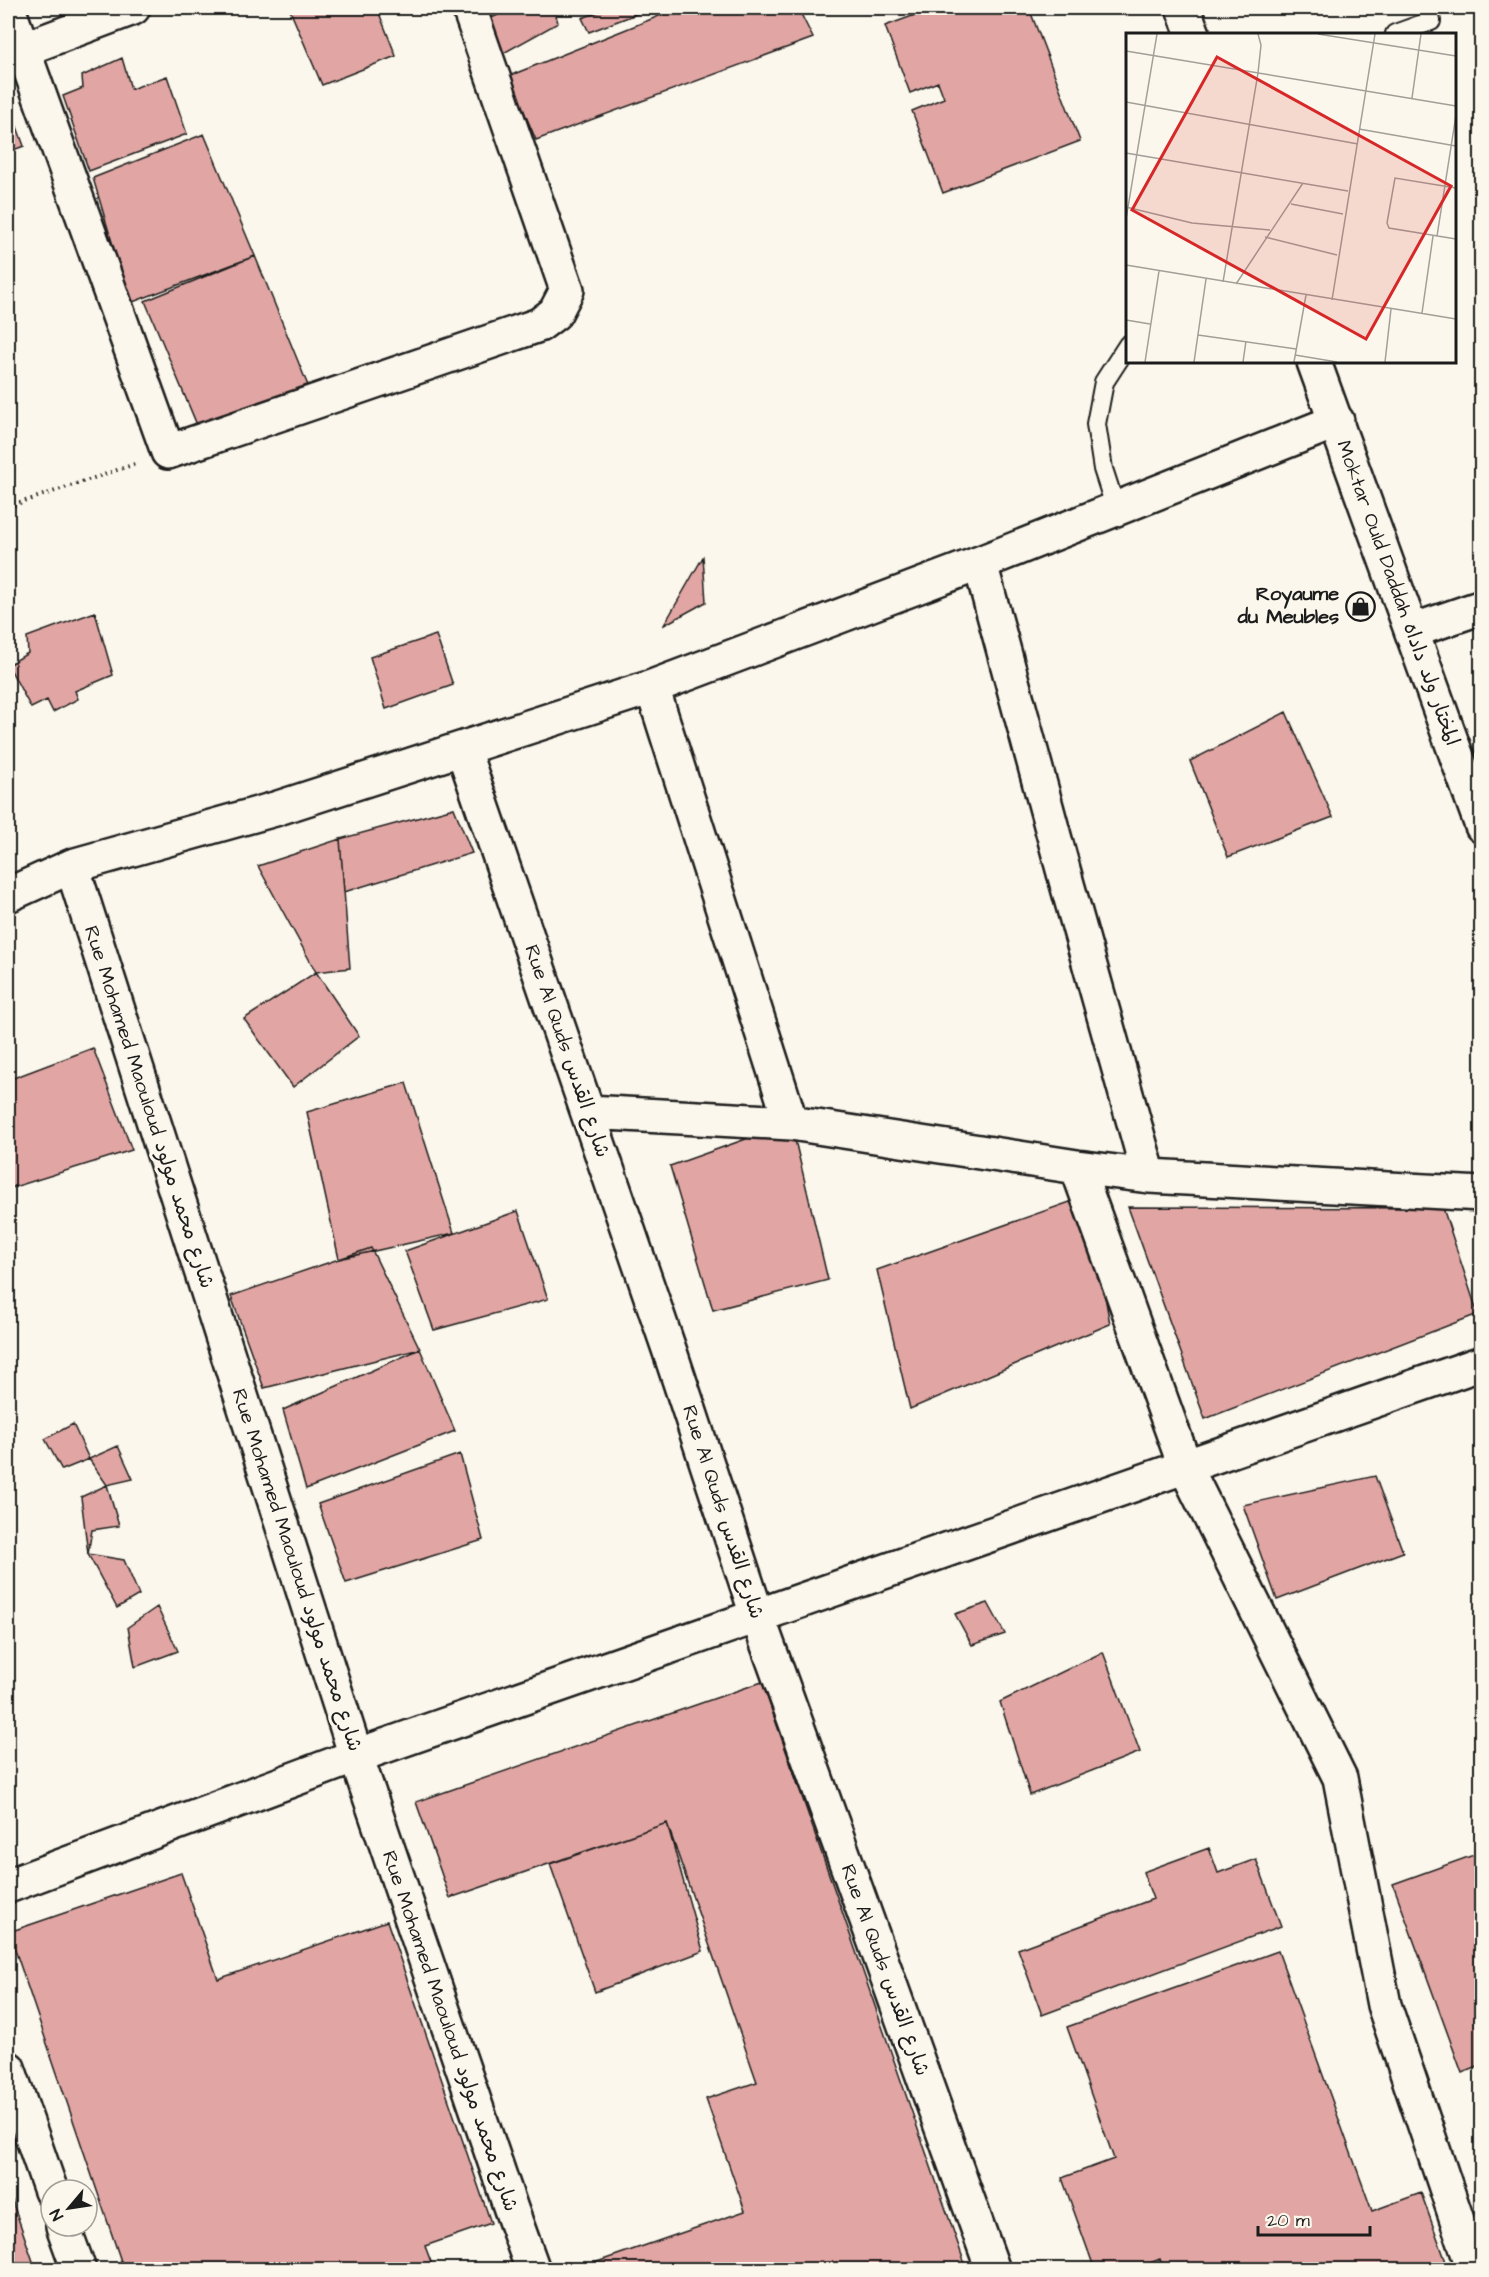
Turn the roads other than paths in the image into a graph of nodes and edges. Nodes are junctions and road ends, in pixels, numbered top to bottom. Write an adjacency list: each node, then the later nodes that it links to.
1 (8, 8): 8 (street)
2 (133, 8): 8 (street)
3 (469, 8): 8 (street)
4 (1184, 8): 6 (street)
5 (1431, 21): 7 (lane)
6 (1193, 33)
7 (1398, 33)
8 (15, 52)
9 (1126, 348): 12 (lane)
10 (1314, 363): 11 (street, Moktar Ould Daddah المختار ولد داداه)
11 (1337, 422): 12 (street); 15 (street, Moktar Ould Daddah المختار ولد داداه)
12 (1116, 509): 13 (street)
13 (980, 563): 16 (street); 24 (street)
14 (1482, 607): 15 (street)
15 (1412, 631): 18 (street, Moktar Ould Daddah المختار ولد داداه)
16 (652, 687): 17 (street); 22 (street)
17 (463, 750): 19 (street); 21 (street, Rue Al Quds شارع القدس)
18 (1482, 826)
19 (72, 866): 20 (street); 29 (street, Rue Mohamed Maouloud شارع محمد مولود)
20 (8, 895)
21 (588, 1112): 22 (street); 28 (street, Rue Al Quds شارع القدس)
22 (791, 1123): 23 (street)
23 (1077, 1167): 24 (street); 27 (street)
24 (1149, 1176): 25 (street)
25 (1482, 1194)
26 (1482, 1363): 27 (street)
27 (1185, 1466): 28 (street); 37 (street)
28 (757, 1615): 29 (street); 36 (street, Rue Al Quds شارع القدس)
29 (356, 1756): 30 (street); 35 (street, Rue Mohamed Maouloud شارع محمد مولود)
30 (8, 1886)
31 (8, 2068): 32 (street)
32 (46, 2178)
33 (67, 2238): 34 (street)
34 (79, 2270)
35 (533, 2270)
36 (993, 2270)
37 (1474, 2270)

